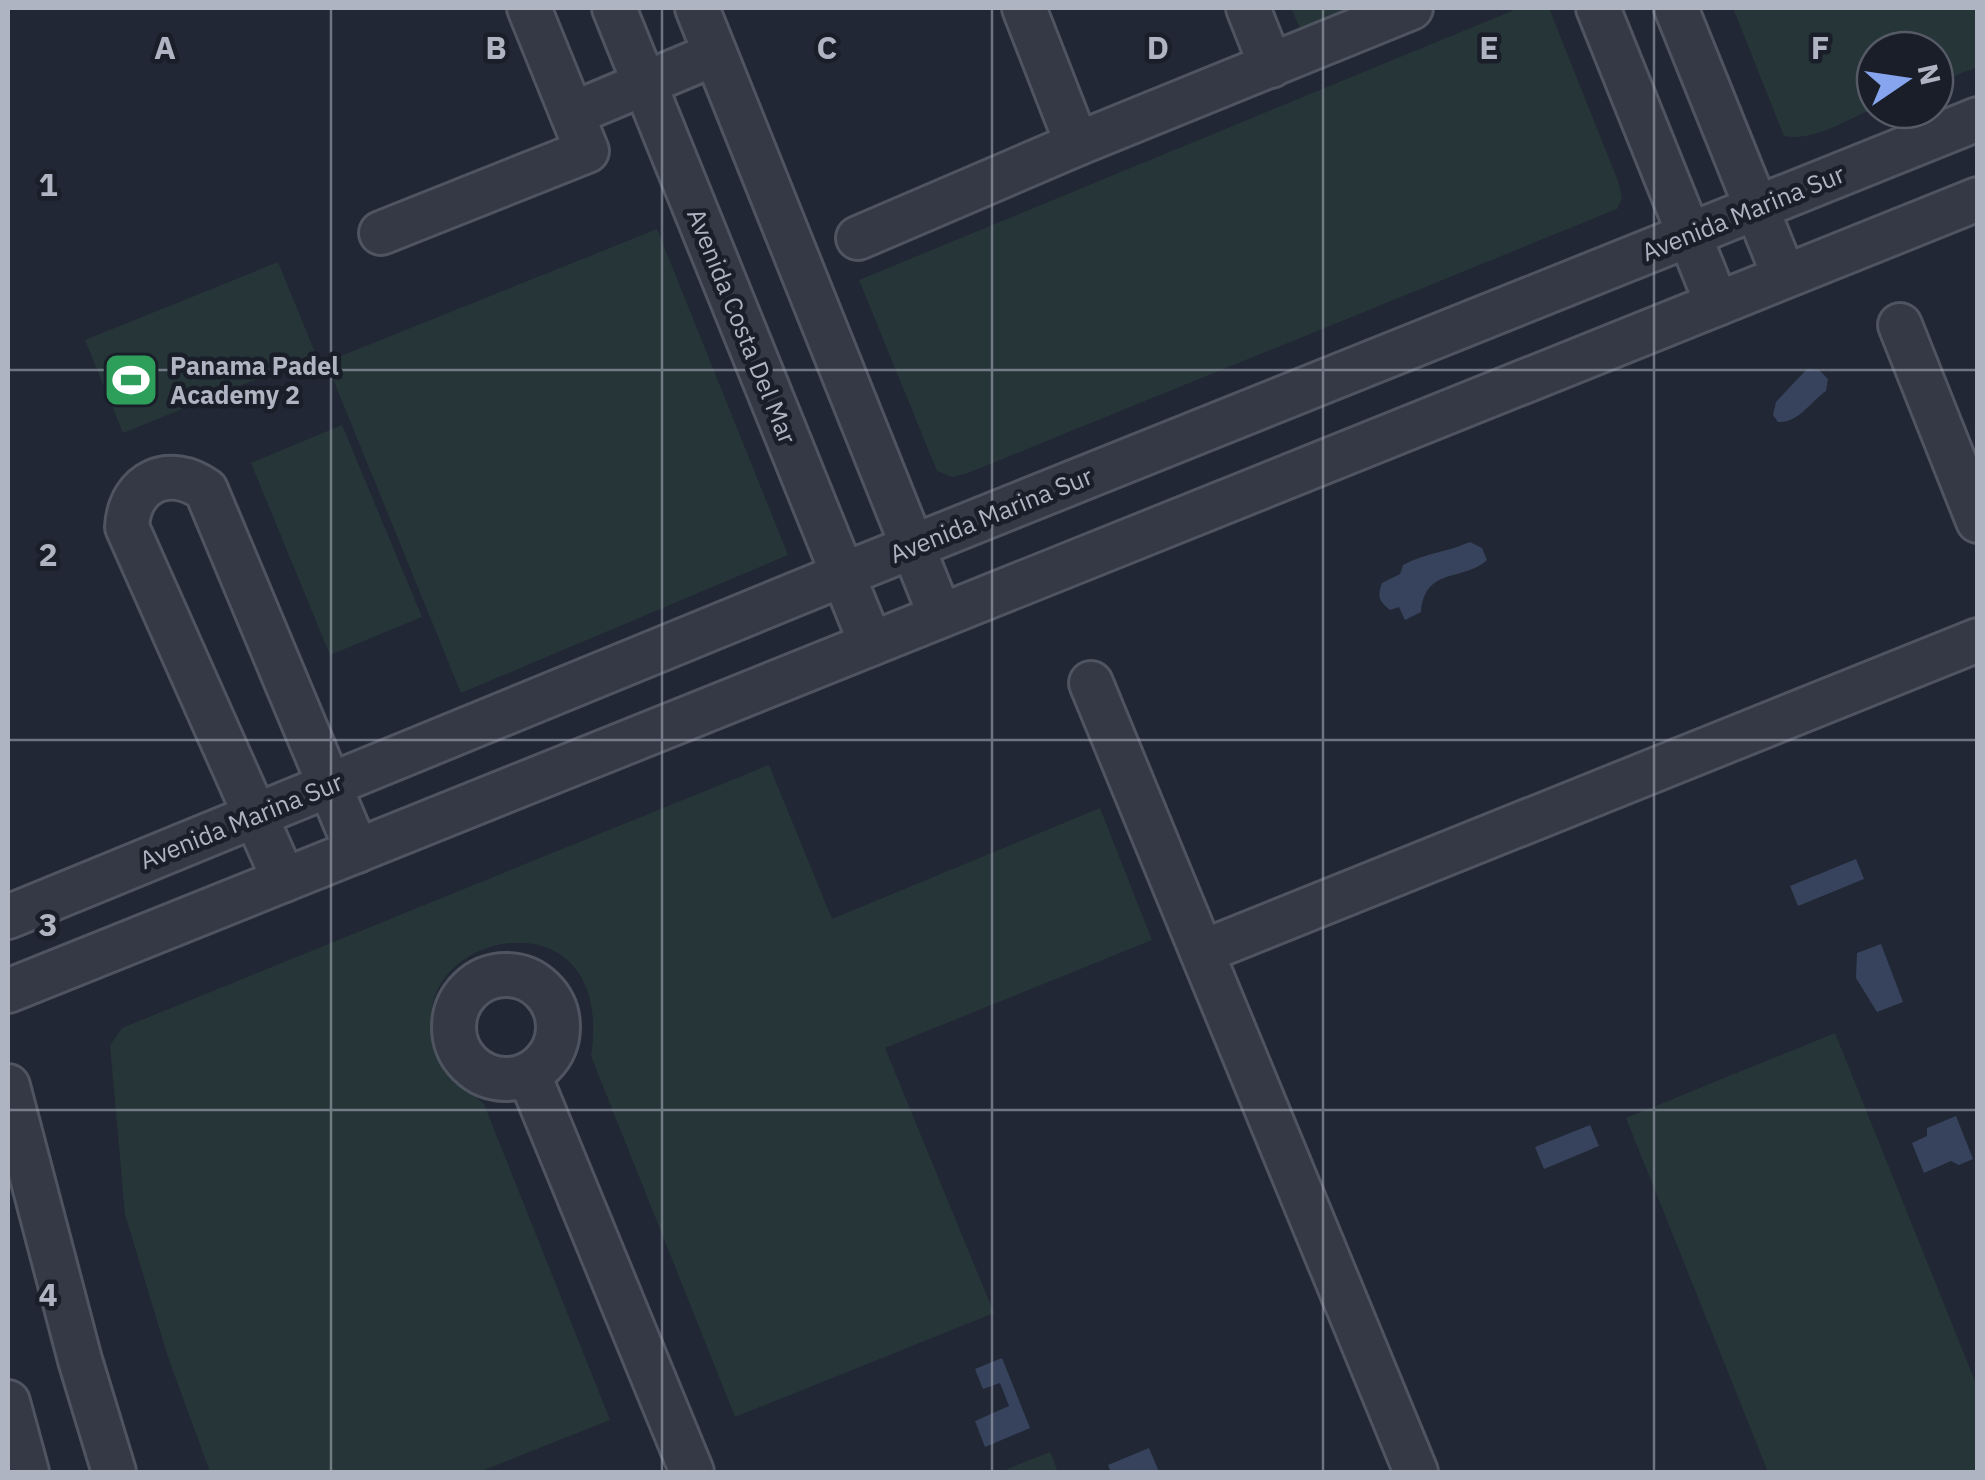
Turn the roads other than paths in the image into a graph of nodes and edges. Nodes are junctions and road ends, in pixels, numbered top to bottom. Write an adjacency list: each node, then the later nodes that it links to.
1 (530, 8): 12 (street)
2 (614, 8): 11 (street, Avenida Costa Del Mar)
3 (696, 8): 9 (street)
4 (1024, 8): 14 (street)
5 (1248, 8): 10 (street)
6 (1411, 8): 10 (street)
7 (1598, 8): 18 (street)
8 (1676, 8): 16 (street)
9 (715, 54): 11 (street); 24 (street)
10 (1272, 66): 14 (street)
11 (644, 83): 12 (street); 25 (street, Avenida Costa Del Mar)
12 (572, 114): 17 (street)
13 (1978, 119): 16 (street, Avenida Marina Sur)
14 (1077, 144): 19 (street)
15 (1978, 199): 20 (street)
16 (1757, 208): 18 (street, Avenida Marina Sur); 20 (street)
17 (382, 234)
18 (1689, 235): 21 (street); 24 (street, Avenida Marina Sur)
19 (858, 238)
20 (1784, 276): 21 (street)
21 (1716, 304): 26 (street)
22 (1900, 326): 23 (street)
23 (1978, 521)
24 (915, 546): 25 (street, Avenida Marina Sur); 26 (street)
25 (842, 575): 28 (street, Avenida Costa Del Mar); 30 (street, Avenida Marina Sur)
26 (940, 616): 28 (street)
27 (1978, 640): 35 (street)
28 (871, 644): 32 (street)
29 (1092, 682): 35 (street)
30 (328, 786): 31 (street, Avenida Marina Sur); 31 (street); 32 (street)
31 (255, 815): 33 (street); 34 (street, Avenida Marina Sur)
32 (358, 851): 33 (street)
33 (284, 880): 36 (street)
34 (8, 917)
35 (1202, 952): 43 (street)
36 (8, 991)
37 (529, 1075): 42 (street)
38 (8, 1086): 41 (street)
39 (8, 1402): 40 (street)
40 (27, 1472)
41 (114, 1472)
42 (692, 1472)
43 (1416, 1472)

